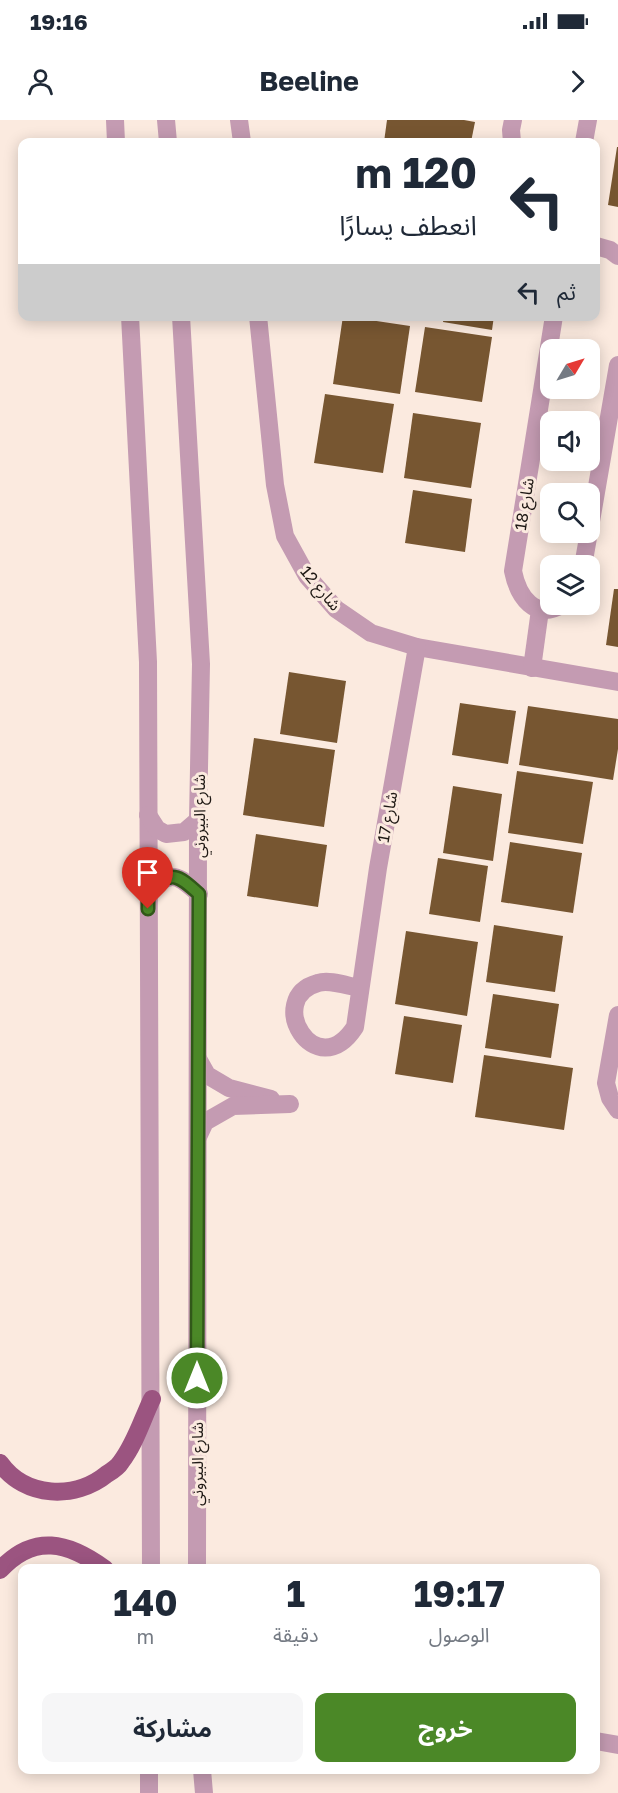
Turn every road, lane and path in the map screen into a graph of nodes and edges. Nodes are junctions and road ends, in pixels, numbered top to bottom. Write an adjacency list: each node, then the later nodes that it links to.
1 (114, 120): 6 (street)
2 (166, 120): 7 (street)
3 (239, 120): 8 (street)
4 (513, 120): 9 (street)
5 (588, 120): 10 (street)
6 (116, 138)
7 (168, 138)
8 (241, 138)
9 (512, 138)
10 (585, 138)
11 (600, 247): 12 (street)
12 (618, 256)
13 (130, 321): 23 (street)
14 (181, 321): 24 (street, شارع البيروني)
15 (259, 321): 20 (street, شارع 12)
16 (553, 321): 19 (street, شارع 18)
17 (618, 365): 18 (street)
18 (598, 483)
19 (540, 610): 21 (street)
20 (417, 647): 21 (street, شارع 12); 27 (street, شارع 17)
21 (532, 668): 22 (street, شارع 12)
22 (618, 682)
23 (148, 815): 24 (street); 25 (street)
24 (198, 820): 26 (street, شارع البيروني)
25 (148, 889): 26 (street); 32 (street)
26 (199, 894): 29 (street, شارع البيروني)
27 (360, 988)
28 (618, 1015): 30 (street)
29 (198, 1059): 31 (street, شارع البيروني); 31 (street)
30 (618, 1110)
31 (197, 1139): 36 (street, شارع البيروني)
32 (152, 1399): 33 (main road); 35 (street)
33 (0, 1463)
34 (98, 1564): 37 (main road)
35 (151, 1564)
36 (197, 1564)
37 (0, 1570)
38 (600, 1742): 39 (street)
39 (618, 1745)
40 (149, 1774): 42 (street)
41 (202, 1774): 43 (street)
42 (149, 1793)
43 (204, 1793)

